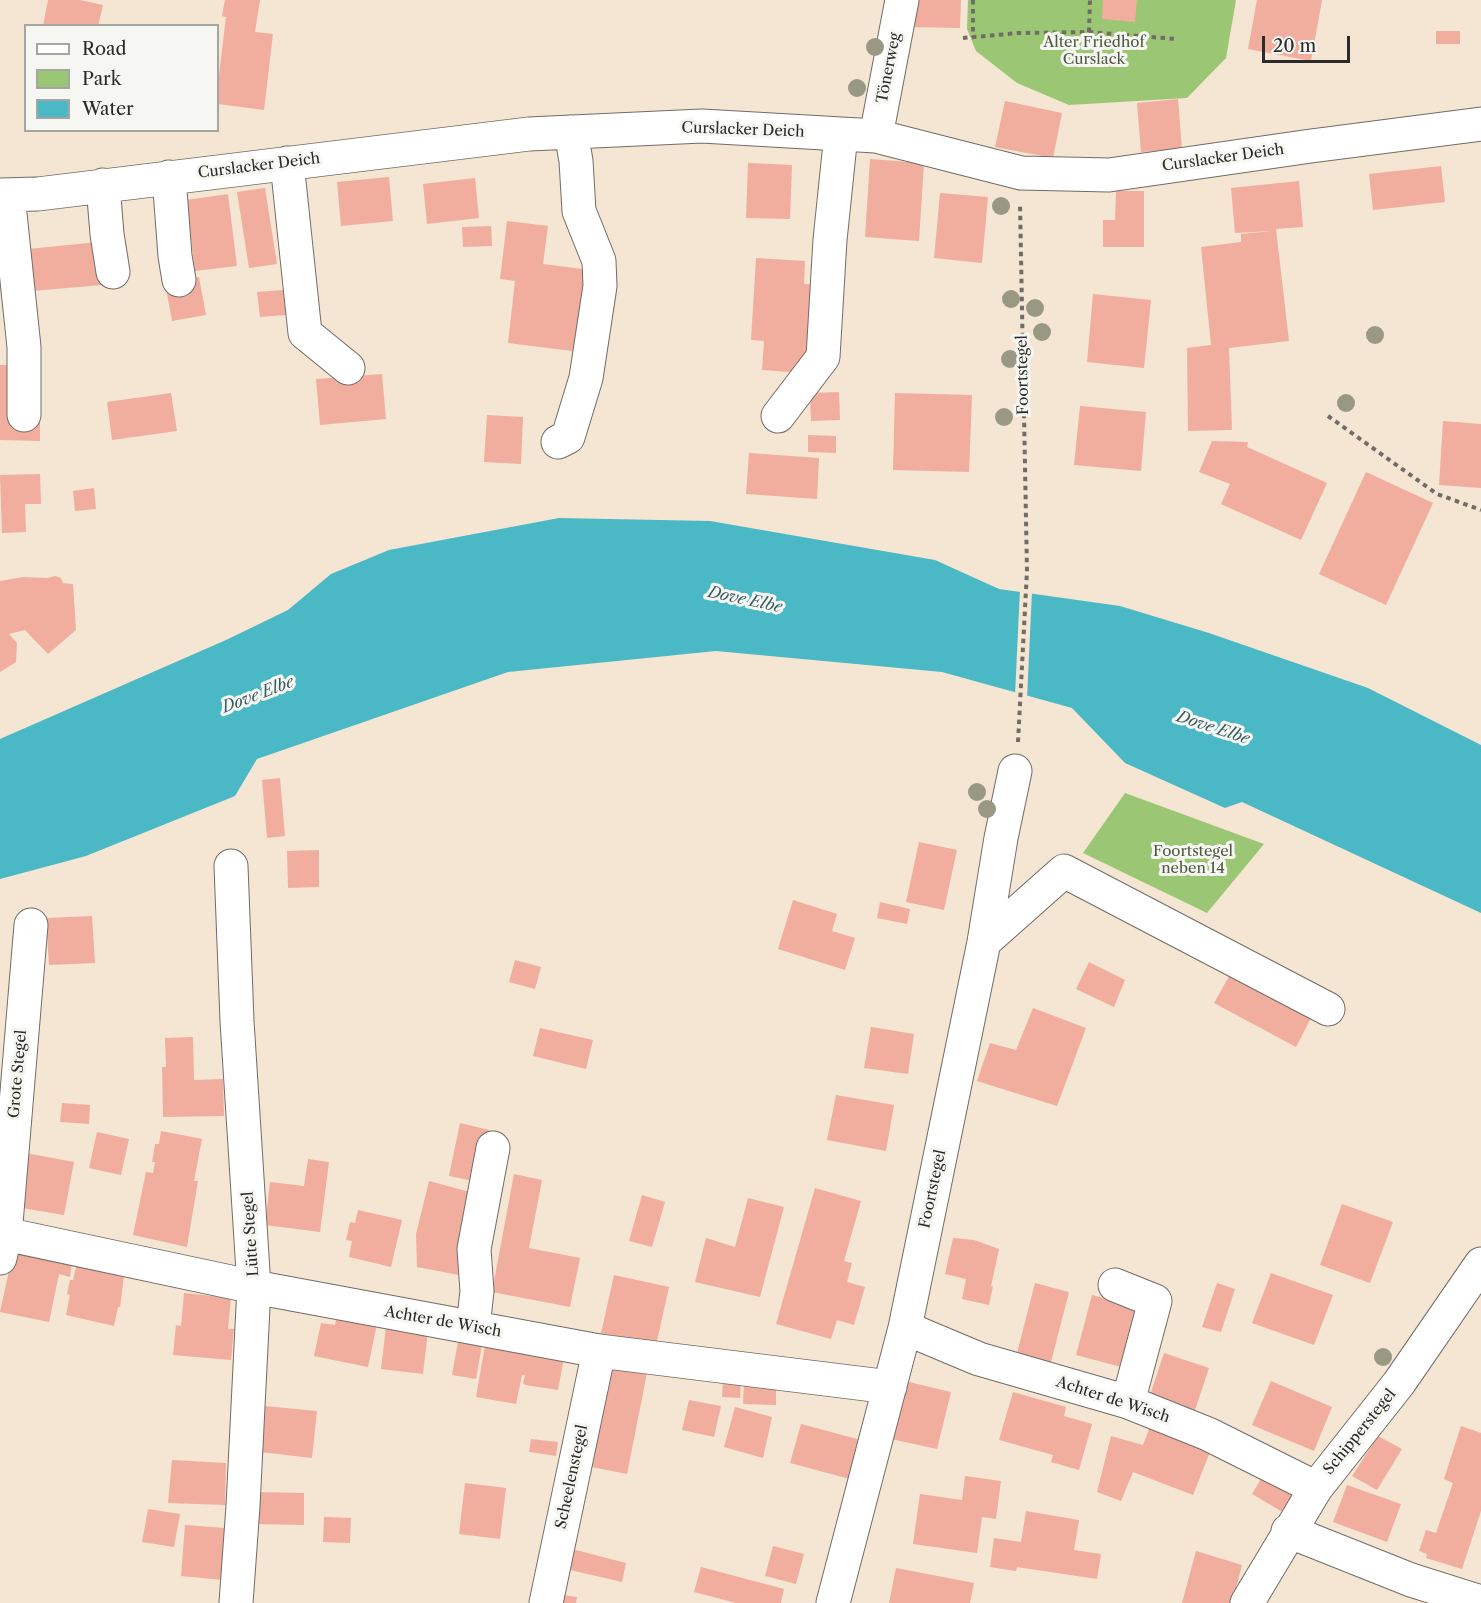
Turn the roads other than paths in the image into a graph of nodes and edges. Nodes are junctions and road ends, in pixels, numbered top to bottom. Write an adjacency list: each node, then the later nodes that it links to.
1 (902, 0): 5 (street, Tönerweg)
2 (1481, 124): 5 (street, Curslacker Deich)
3 (571, 132): 4 (street, Curslacker Deich); 6 (street, Curslacker Deich); 15 (street)
4 (841, 134): 5 (street, Curslacker Deich); 14 (street)
5 (876, 136)
6 (287, 163): 7 (street, Curslacker Deich); 12 (street)
7 (169, 177): 8 (street, Curslacker Deich); 11 (street)
8 (103, 185): 9 (street, Curslacker Deich); 10 (street)
9 (4, 195): 13 (street)
10 (113, 272)
11 (179, 280)
12 (348, 368)
13 (24, 415)
14 (778, 416)
15 (558, 442)
16 (1015, 771): 19 (street, Foortstegel)
17 (231, 866): 25 (street, Lütte Stegel)
18 (31, 926): 22 (street, Grote Stegel)
19 (984, 942): 20 (street); 27 (street, Foortstegel)
20 (1328, 1009)
21 (493, 1148): 26 (street)
22 (2, 1242): 25 (street, Achter de Wisch)
23 (1481, 1264): 31 (street, Schipperstegel)
24 (1115, 1285): 30 (street)
25 (254, 1287): 26 (street, Achter de Wisch); 34 (street, Lütte Stegel)
26 (473, 1326): 28 (street, Achter de Wisch)
27 (905, 1329): 29 (street, Foortstegel); 30 (street, Achter de Wisch)
28 (599, 1351): 29 (street, Achter de Wisch); 35 (street, Scheelenstegel)
29 (890, 1387): 36 (street, Foortstegel)
30 (1128, 1402): 31 (street, Achter de Wisch)
31 (1316, 1488): 32 (street, Schipperstegel)
32 (1288, 1531): 33 (street); 37 (street, Schipperstegel)
33 (1481, 1602)
34 (236, 1603)
35 (546, 1603)
36 (833, 1603)
37 (1246, 1603)

